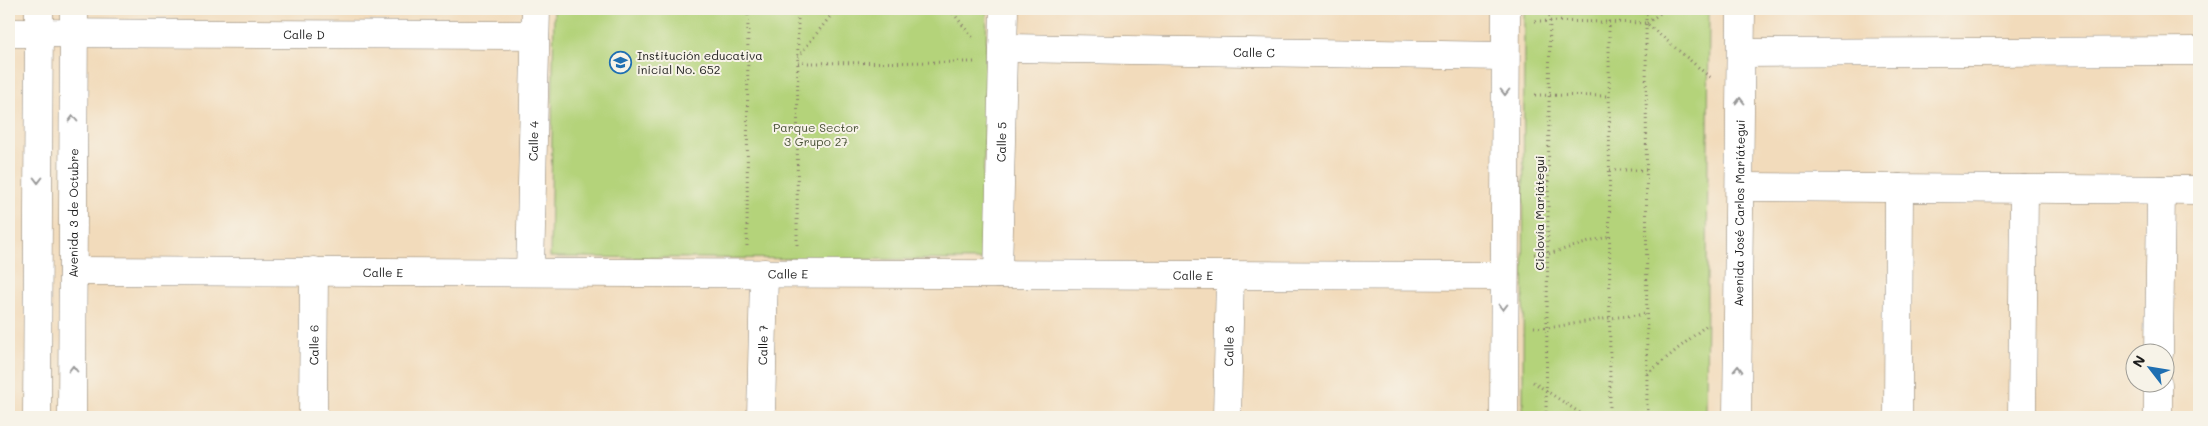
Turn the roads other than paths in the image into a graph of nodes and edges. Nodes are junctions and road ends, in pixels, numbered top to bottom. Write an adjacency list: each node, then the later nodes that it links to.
1 (1004, 9): 11 (street, Calle 5)
2 (1741, 9): 9 (street, Avenida José Carlos Mariátegui)
3 (1506, 15): 10 (street)
4 (39, 21): 5 (street, Calle D); 7 (street, Calle D); 26 (street, one-way to 26)
5 (74, 21): 6 (street, Calle D); 18 (street, Avenida 3 de Octubre, one-way to 5)
6 (535, 22): 20 (street, Calle 4)
7 (9, 33)
8 (2199, 51): 9 (street)
9 (1741, 53): 12 (street, Avenida José Carlos Mariátegui, one-way to 9)
10 (1505, 56): 11 (street, Calle C); 17 (street, one-way to 17)
11 (996, 58): 22 (street, Calle 5)
12 (1740, 187): 13 (street); 32 (street, Avenida José Carlos Mariátegui, one-way to 12)
13 (1899, 188): 14 (street); 33 (street)
14 (2024, 189): 15 (street); 34 (street)
15 (2161, 190): 16 (street); 24 (street)
16 (2199, 190)
17 (1504, 265): 23 (street, Calle E); 31 (street, one-way to 31)
18 (73, 271): 19 (street, Calle E); 27 (street, Avenida 3 de Octubre, one-way to 18)
19 (314, 271): 20 (street, Calle E); 28 (street, Calle 6)
20 (530, 272): 21 (street, Calle E)
21 (755, 273): 22 (street, Calle E); 29 (street, Calle 7)
22 (998, 274): 23 (street, Calle E)
23 (1230, 275): 30 (street, Calle 8)
24 (2159, 344)
25 (2158, 394): 35 (street)
26 (37, 417)
27 (72, 417)
28 (312, 417)
29 (761, 417)
30 (1227, 417)
31 (1504, 417)
32 (1737, 417)
33 (1898, 417)
34 (2022, 417)
35 (2158, 417)

